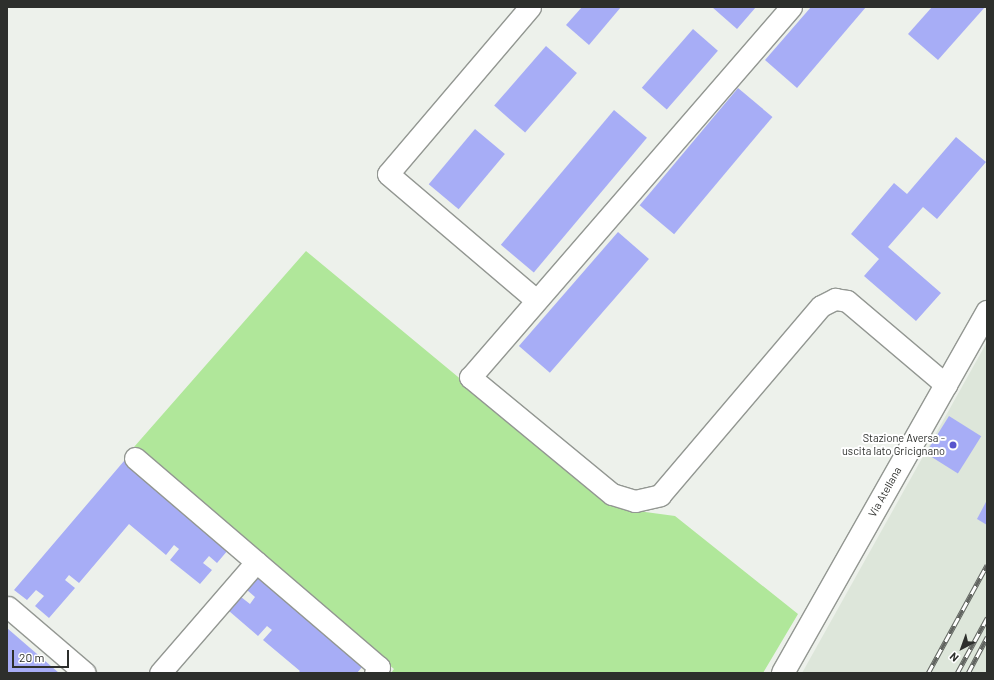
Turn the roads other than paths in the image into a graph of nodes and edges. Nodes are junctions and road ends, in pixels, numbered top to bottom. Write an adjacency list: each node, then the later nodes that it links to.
1 (530, 7): 3 (street)
2 (791, 7): 3 (street)
3 (536, 300): 5 (street)
4 (987, 312): 5 (main road, Via Atellana)
5 (946, 385): 12 (main road, Via Atellana)
6 (135, 458): 7 (street)
7 (256, 562): 10 (street); 11 (street)
8 (8, 607): 9 (street)
9 (85, 673)
10 (160, 673)
11 (374, 673)
12 (783, 673)

